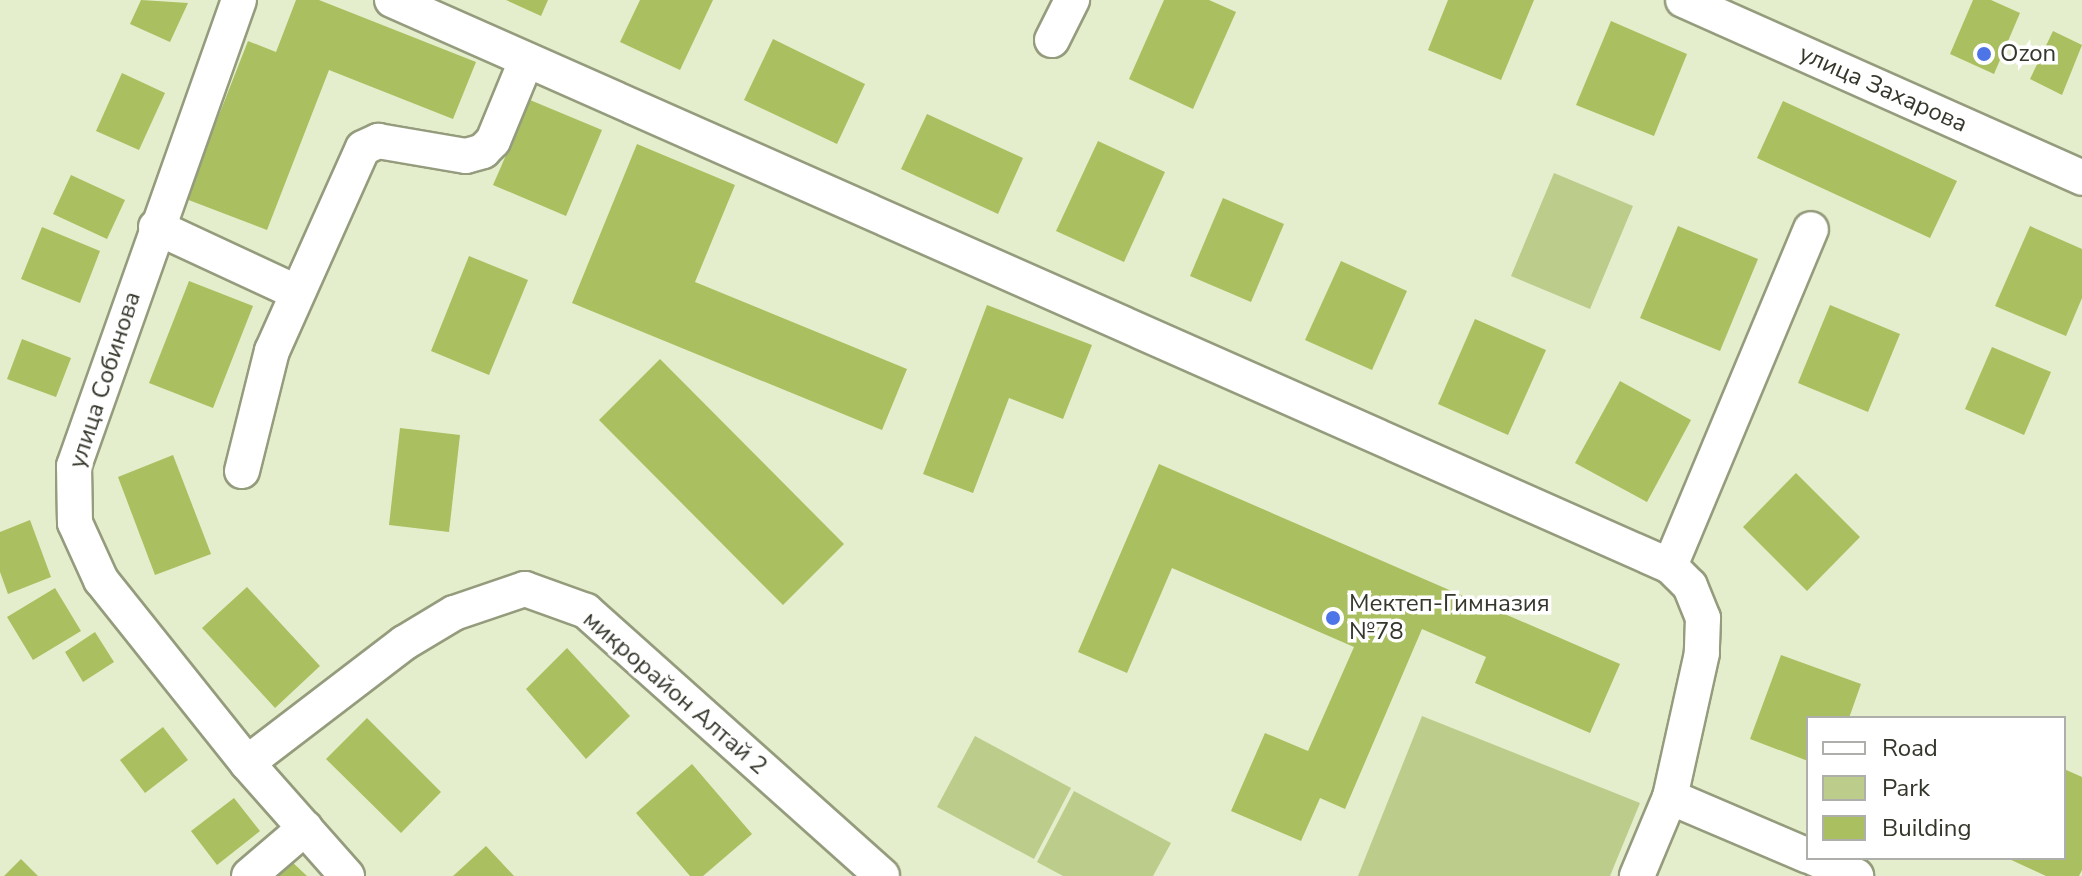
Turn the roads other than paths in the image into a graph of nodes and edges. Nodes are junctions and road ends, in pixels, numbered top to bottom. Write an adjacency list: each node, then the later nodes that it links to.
1 (239, 0): 8 (street, улица Собинова)
2 (392, 0): 6 (street)
3 (1072, 0): 5 (street)
4 (1683, 0): 7 (street, улица Захарова)
5 (1052, 40)
6 (526, 61): 10 (street); 12 (street)
7 (2082, 178)
8 (156, 227): 10 (street); 13 (street, улица Собинова)
9 (1811, 229): 12 (street)
10 (296, 292): 11 (street)
11 (242, 471)
12 (1670, 566): 14 (street)
13 (247, 763): 15 (street, улица Собинова); 20 (street, микрорайон Алтай 2)
14 (1670, 797): 16 (street); 21 (street)
15 (305, 828): 18 (street); 19 (street, улица Собинова)
16 (1806, 855)
17 (1819, 860): 22 (street)
18 (249, 876)
19 (347, 876)
20 (882, 876)
21 (1637, 876)
22 (1856, 876)

